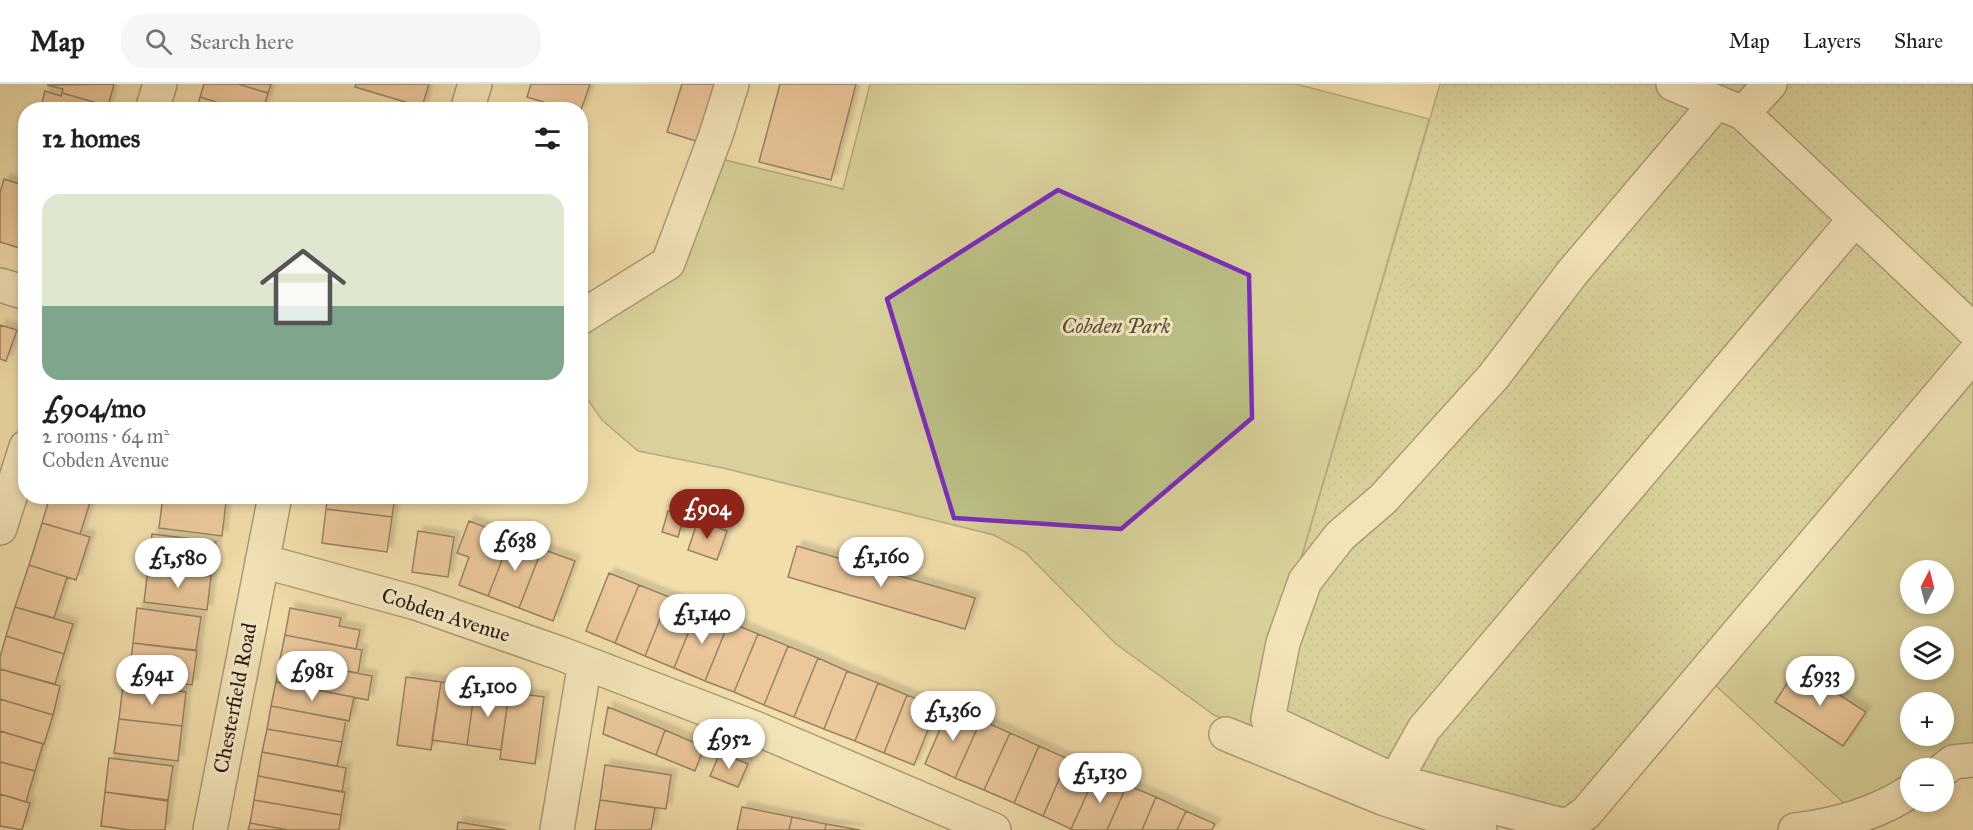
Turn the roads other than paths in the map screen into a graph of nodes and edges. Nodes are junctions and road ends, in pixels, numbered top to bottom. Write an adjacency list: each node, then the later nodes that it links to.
1 (160, 84): 6 (street)
2 (475, 84): 7 (street)
3 (732, 84): 12 (street)
4 (1673, 84): 8 (street)
5 (1770, 84): 8 (street)
6 (154, 102)
7 (469, 102)
8 (1730, 107): 9 (street); 23 (street)
9 (1855, 219): 13 (street); 23 (street)
10 (0, 285): 11 (street)
11 (18, 291)
12 (588, 313)
13 (1973, 330)
14 (1973, 356): 23 (street)
15 (18, 472): 17 (street)
16 (273, 504): 18 (street, Chesterfield Road)
17 (0, 528)
18 (262, 561): 19 (street, Cobden Avenue); 26 (street, Chesterfield Road)
19 (585, 663): 25 (street, Cobden Avenue); 27 (street)
20 (1226, 734): 29 (street)
21 (1973, 760): 22 (street)
22 (1954, 762)
23 (1395, 781)
24 (1900, 797): 30 (street)
25 (932, 817): 28 (street, Cobden Avenue)
26 (210, 830)
27 (558, 830)
28 (994, 830)
29 (1480, 830)
30 (1795, 830)

